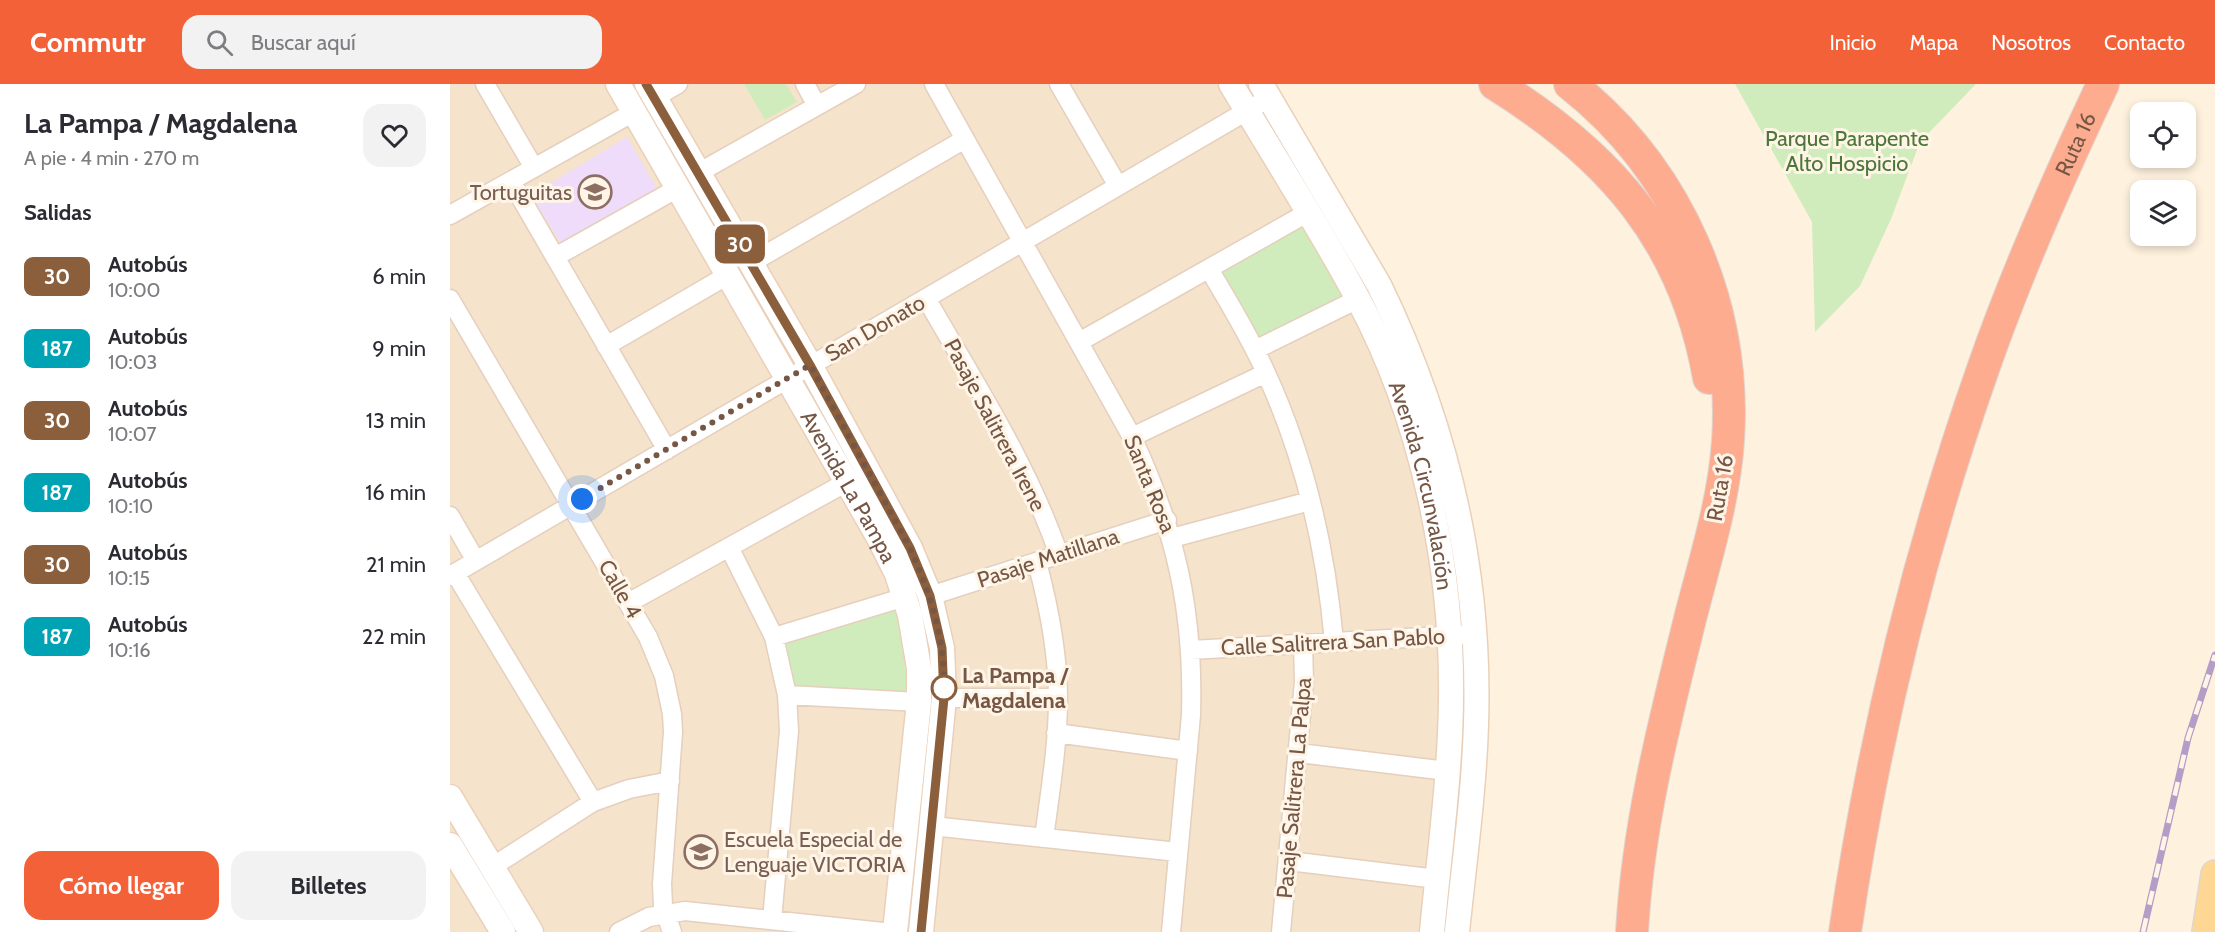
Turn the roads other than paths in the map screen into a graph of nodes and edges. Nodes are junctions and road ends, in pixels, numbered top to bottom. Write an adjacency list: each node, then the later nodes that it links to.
1 (485, 84): 18 (street)
2 (618, 84): 16 (street, Avenida La Pampa)
3 (678, 84): 12 (street)
4 (805, 84): 14 (street)
5 (856, 84): 14 (street)
6 (934, 84): 17 (street, Santa Rosa)
7 (1059, 84): 21 (street)
8 (1231, 84): 15 (street, Avenida Circunvalación)
9 (1495, 84): 46 (highway)
10 (1570, 84): 46 (highway, Ruta 16)
11 (2103, 84): 95 (highway, Ruta 16)
12 (650, 91): 19 (street, Avenida La Pampa)
13 (1265, 91): 15 (street, San Donato); 56 (street, Avenida Circunvalación)
14 (818, 106): 19 (street)
15 (1246, 111): 21 (street, San Donato); 23 (street, Avenida Circunvalación)
16 (634, 112): 18 (street); 22 (street, Avenida La Pampa)
17 (965, 139): 25 (street, Santa Rosa); 27 (street)
18 (534, 168): 20 (street)
19 (699, 173): 27 (street, Avenida La Pampa)
20 (511, 181): 24 (street); 26 (street)
21 (1119, 186): 25 (street, San Donato)
22 (678, 188): 26 (street); 29 (street, Avenida La Pampa)
23 (1307, 213): 28 (street); 32 (street, Avenida Circunvalación)
24 (450, 215)
25 (1023, 241): 30 (street, San Donato); 33 (street, Santa Rosa)
26 (555, 257): 34 (street)
27 (751, 263): 36 (street, Avenida La Pampa)
28 (1209, 268): 33 (street); 35 (street)
29 (728, 275): 34 (street); 38 (street, Avenida La Pampa)
30 (926, 298): 36 (street, San Donato); 49 (street, Pasaje Salitrera Irene)
31 (450, 299): 43 (street, Calle 4)
32 (1358, 299): 35 (street); 57 (street, Avenida Circunvalación)
33 (1079, 342): 39 (street, Santa Rosa)
34 (606, 346): 40 (street)
35 (1255, 351): 37 (street)
36 (810, 365): 38 (street, San Donato); 53 (street, Avenida La Pampa)
37 (1266, 373): 39 (street); 42 (street)
38 (789, 378): 40 (street, San Donato); 41 (street, Avenida La Pampa)
39 (1132, 437): 45 (street, Santa Rosa)
40 (667, 450): 43 (street, San Donato)
41 (847, 482): 48 (street); 54 (street, Avenida La Pampa)
42 (1310, 501): 47 (street); 59 (street)
43 (571, 505): 50 (street, San Donato); 55 (street, Calle 4)
44 (450, 516): 50 (street)
45 (1167, 520): 47 (street, Santa Rosa); 49 (street, Pasaje Matillana)
46 (1714, 523): 94 (highway, Ruta 16)
47 (1172, 538): 61 (street, Santa Rosa)
48 (729, 547): 55 (street); 58 (street)
49 (1059, 555): 51 (street, Pasaje Matillana)
50 (476, 561): 52 (street, San Donato)
51 (1037, 562): 53 (street, Pasaje Matillana); 64 (street)
52 (453, 575): 72 (street)
53 (930, 596): 63 (street, Avenida La Pampa)
54 (905, 597): 58 (street); 65 (street, Avenida La Pampa)
55 (628, 603): 70 (street, Calle 4)
56 (1475, 634): 57 (street, Calle Salitrera San Pablo); 93 (street, Avenida Circunvalación)
57 (1449, 635): 59 (street, Calle Salitrera San Pablo); 69 (street, Avenida Circunvalación)
58 (774, 637): 62 (street)
59 (1334, 642): 60 (street, Calle Salitrera San Pablo)
60 (1303, 644): 61 (street, Calle Salitrera San Pablo); 68 (street, Pasaje Salitrera La Palpa)
61 (1191, 650): 67 (street, Santa Rosa)
62 (787, 695): 65 (street); 82 (street)
63 (944, 698): 64 (street); 73 (street, Avenida La Pampa)
64 (1058, 698): 66 (street)
65 (919, 702): 88 (street, Avenida La Pampa)
66 (1056, 733): 67 (street); 74 (street)
67 (1188, 751): 76 (street, Santa Rosa)
68 (1299, 753): 69 (street); 77 (street, Pasaje Salitrera La Palpa)
69 (1447, 771): 80 (street, Avenida Circunvalación)
70 (670, 781): 72 (street); 81 (street, Calle 4)
71 (450, 797): 78 (street)
72 (593, 802): 78 (street)
73 (932, 826): 74 (street); 89 (street, Avenida La Pampa)
74 (1044, 838): 76 (street)
75 (450, 844): 83 (street)
76 (1178, 852): 90 (street, Santa Rosa)
77 (1289, 861): 80 (street); 91 (street, Pasaje Salitrera La Palpa)
78 (492, 867): 84 (street)
79 (2215, 874): 96 (main road)
80 (1437, 879): 92 (street, Avenida Circunvalación)
81 (665, 913): 82 (street); 85 (street); 86 (street, Calle 4)
82 (772, 920): 87 (street)
83 (502, 932)
84 (531, 932)
85 (619, 932)
86 (672, 932)
87 (883, 932)
88 (896, 932)
89 (921, 932)
90 (1171, 932)
91 (1281, 932)
92 (1432, 932)
93 (1457, 932)
94 (1632, 932)
95 (1845, 932)
96 (2206, 932)

